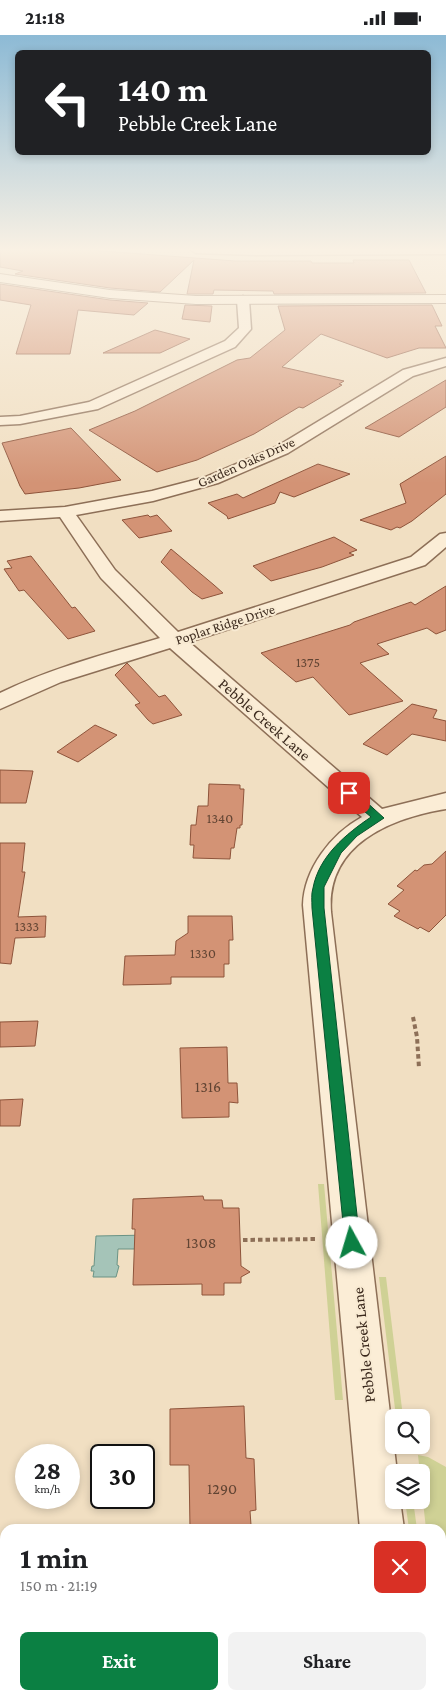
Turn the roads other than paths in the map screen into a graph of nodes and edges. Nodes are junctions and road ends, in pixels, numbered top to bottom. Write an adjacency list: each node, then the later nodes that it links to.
1 (245, 328): 3 (street)
2 (446, 362): 4 (street, Garden Oaks Drive)
3 (0, 421)
4 (65, 512): 5 (street, Garden Oaks Drive); 7 (street, Pebble Creek Lane)
5 (0, 516)
6 (446, 538): 7 (street, Poplar Ridge Drive)
7 (174, 640): 8 (street, Poplar Ridge Drive); 10 (street, Pebble Creek Lane)
8 (0, 702)
9 (446, 801): 10 (street)
10 (378, 818): 11 (street, Pebble Creek Lane)
11 (381, 1524)

